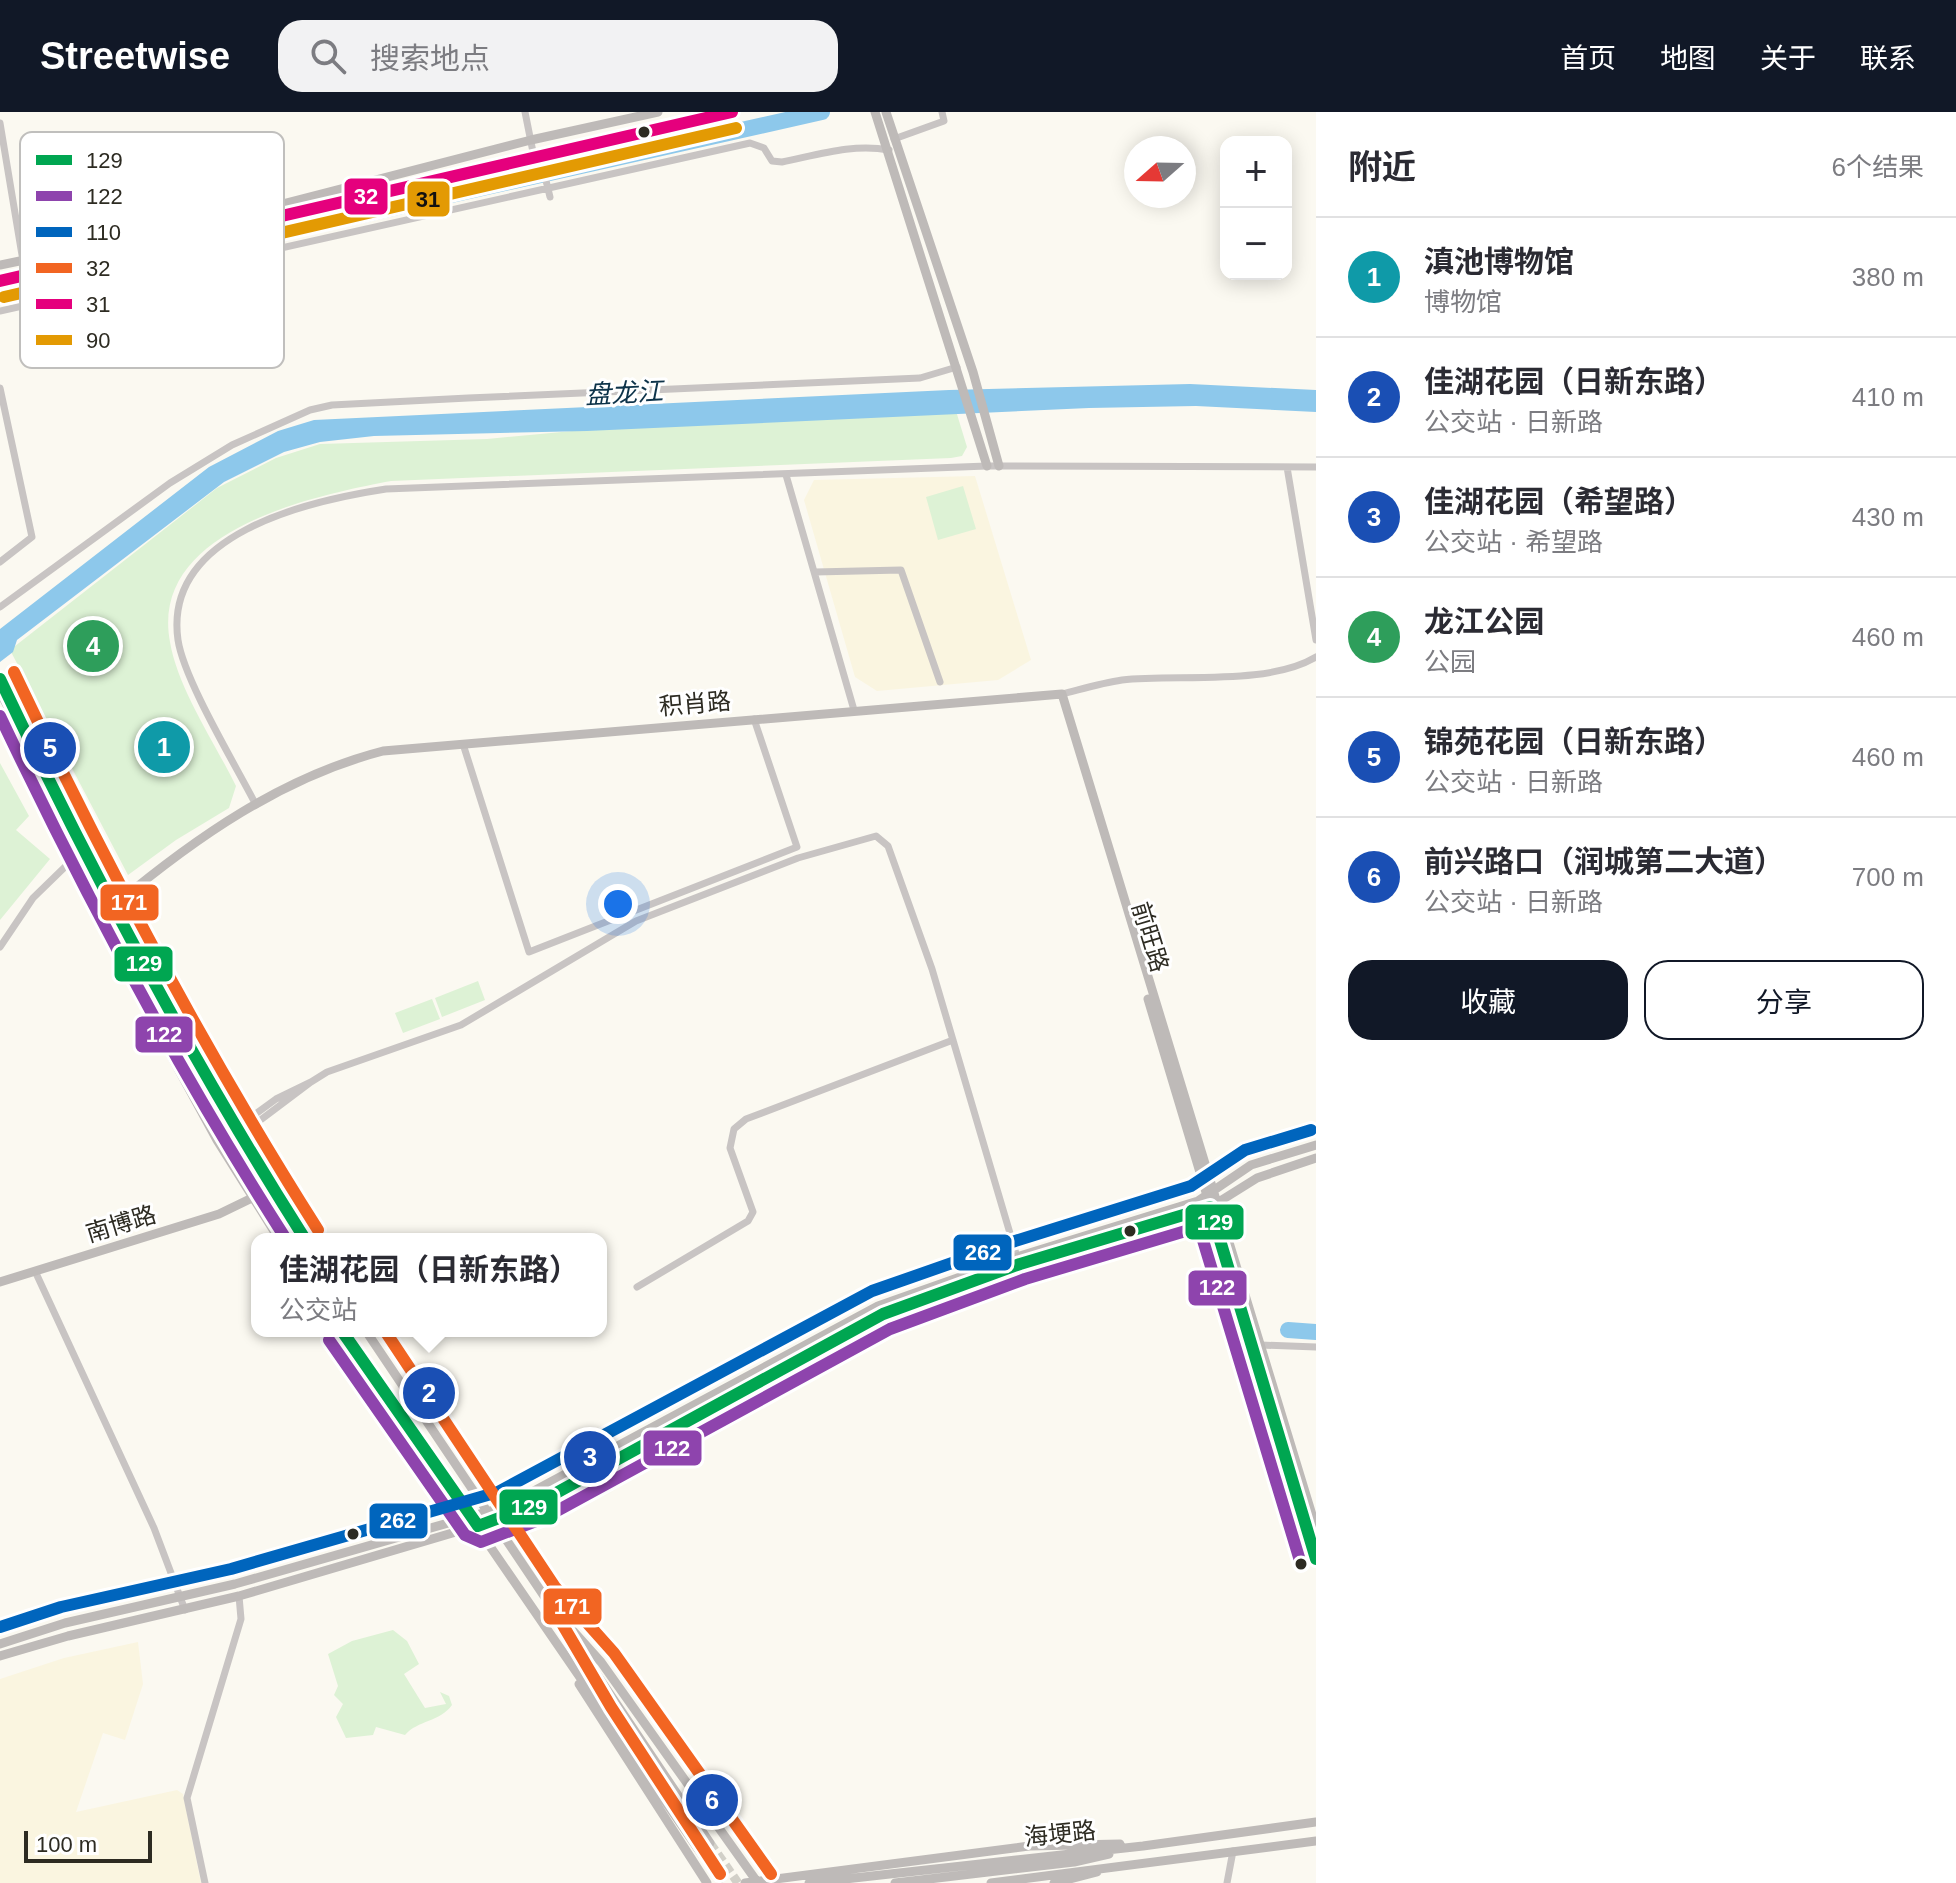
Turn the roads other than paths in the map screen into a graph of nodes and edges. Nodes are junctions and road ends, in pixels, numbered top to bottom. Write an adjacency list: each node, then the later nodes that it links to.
1 (525, 112): 9 (street)
2 (658, 112): 9 (main road)
3 (732, 112): 11 (main road)
4 (875, 112): 10 (main road)
5 (886, 112): 8 (main road)
6 (942, 112): 8 (street)
7 (0, 123): 16 (street)
8 (894, 139): 27 (main road)
9 (531, 140): 11 (street); 14 (main road)
10 (889, 150): 12 (street); 24 (main road)
11 (537, 156): 12 (street); 15 (main road)
12 (548, 184): 13 (street); 17 (street)
13 (550, 197)
14 (284, 204)
15 (284, 215)
16 (20, 243)
17 (284, 245)
18 (20, 262): 19 (main road)
19 (0, 265)
20 (20, 276): 21 (main road)
21 (0, 281)
22 (20, 306): 23 (street)
23 (0, 311)
24 (958, 370): 26 (main road); 33 (street)
25 (0, 388): 31 (street)
26 (987, 466): 27 (street); 30 (street)
27 (999, 466): 28 (street)
28 (1287, 467): 29 (street); 34 (street)
29 (1316, 467)
30 (786, 475): 32 (street); 47 (street)
31 (0, 562)
32 (815, 572): 37 (street); 40 (street)
33 (0, 607)
34 (1316, 640)
35 (1316, 657): 39 (street, 积肖路)
36 (0, 679): 46 (main road)
37 (940, 682)
38 (0, 692): 46 (main road)
39 (1060, 694): 40 (main road, 积肖路); 57 (main road, 前旺路)
40 (854, 710): 41 (main road, 积肖路)
41 (754, 719): 44 (main road, 积肖路); 44 (street)
42 (0, 722): 45 (main road)
43 (0, 731): 45 (main road)
44 (463, 744): 47 (main road, 积肖路)
45 (21, 765): 48 (main road)
46 (47, 778): 49 (main road)
47 (256, 805): 49 (main road, 积肖路)
48 (70, 862): 50 (street); 52 (main road)
49 (116, 904): 53 (main road)
50 (0, 947)
51 (953, 1040): 53 (street); 60 (street); 63 (street)
52 (168, 1050): 53 (main road); 56 (main road)
53 (239, 1135): 59 (main road)
54 (1316, 1145): 57 (main road)
55 (1316, 1158): 57 (main road)
56 (252, 1198): 58 (main road); 61 (main road, 南博路)
57 (1212, 1199): 60 (main road); 66 (main road, 前旺路); 70 (main road); 73 (main road, 前旺路)
58 (275, 1233)
59 (301, 1233)
60 (1017, 1257): 68 (main road)
61 (35, 1271): 62 (main road, 南博路); 75 (street)
62 (0, 1282)
63 (637, 1287)
64 (346, 1337): 69 (main road)
65 (370, 1337): 68 (main road)
66 (1261, 1345): 67 (street); 72 (main road, 前旺路)
67 (1316, 1347)
68 (486, 1512): 69 (main road); 70 (main road)
69 (470, 1515): 71 (main road); 75 (main road)
70 (493, 1522): 71 (main road); 76 (main road)
71 (478, 1526): 74 (main road); 78 (main road)
72 (1316, 1528)
73 (1316, 1559)
74 (239, 1596): 77 (main road); 90 (street)
75 (182, 1597): 77 (street); 79 (main road)
76 (542, 1597): 83 (main road); 89 (main road)
77 (185, 1610): 80 (main road)
78 (539, 1616): 85 (main road); 91 (main road)
79 (0, 1644)
80 (0, 1656)
81 (1316, 1822): 84 (main road, 海埂路)
82 (1316, 1841): 86 (main road, 海埂路)
83 (710, 1843)
84 (1143, 1846): 89 (main road); 93 (main road, 海埂路); 94 (main road)
85 (698, 1849)
86 (1233, 1851): 87 (main road, 海埂路); 97 (street)
87 (1119, 1865): 88 (main road, 海埂路); 96 (main road)
88 (1005, 1881): 95 (main road, 海埂路)
89 (757, 1882): 92 (main road)
90 (205, 1883)
91 (707, 1883)
92 (745, 1883)
93 (809, 1883)
94 (895, 1883)
95 (991, 1883)
96 (1054, 1883)
97 (1227, 1883)

